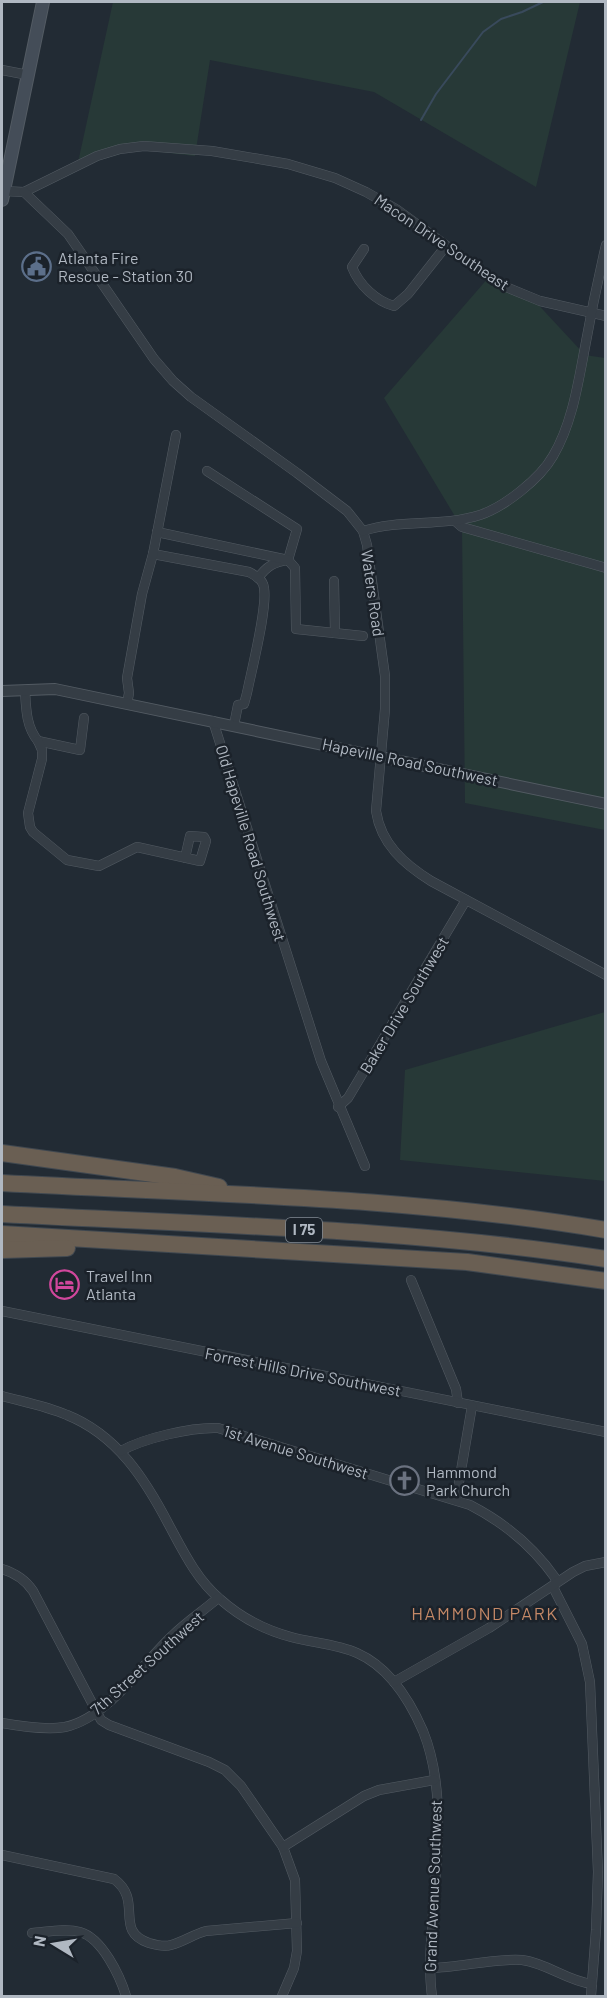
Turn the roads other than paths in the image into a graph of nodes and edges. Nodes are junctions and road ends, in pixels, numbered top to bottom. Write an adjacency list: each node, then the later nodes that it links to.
1 (43, 2): 3 (main road)
2 (2, 70): 3 (street)
3 (28, 75): 5 (main road)
4 (24, 192): 5 (street, Macon Drive Southeast); 7 (street, Macon Drive Southeast); 14 (street, Waters Road)
5 (2, 194)
6 (606, 245): 9 (street)
7 (446, 246): 8 (street); 9 (street, Macon Drive Southeast)
8 (364, 249)
9 (591, 313): 10 (street, Macon Drive Southeast); 13 (street)
10 (606, 316)
11 (176, 435): 15 (street)
12 (207, 471): 17 (street)
13 (455, 521): 14 (street); 18 (street)
14 (363, 531): 30 (street, Waters Road)
15 (157, 532): 16 (street); 17 (street)
16 (153, 555): 19 (street); 25 (street)
17 (288, 560): 19 (street); 21 (street)
18 (606, 568)
19 (258, 578): 28 (street)
20 (334, 581): 21 (street)
21 (335, 633): 22 (street)
22 (363, 636)
23 (25, 690): 24 (street); 25 (street); 29 (street)
24 (2, 691)
25 (128, 698): 27 (street)
26 (84, 718): 29 (street)
27 (213, 721): 28 (street, Hapeville Road Southwest); 35 (street, Old Hapeville Road Southwest)
28 (234, 725): 30 (street, Hapeville Road Southwest)
29 (38, 741): 32 (street)
30 (380, 756): 31 (street, Hapeville Road Southwest); 33 (street, Waters Road)
31 (606, 804)
32 (185, 858)
33 (466, 900): 34 (street, Waters Road); 35 (street, Baker Drive Southwest)
34 (606, 975)
35 (338, 1107): 37 (street, Old Hapeville Road Southwest)
36 (2, 1153): 39 (highway)
37 (365, 1166)
38 (2, 1183): 39 (highway, I 75)
39 (246, 1196): 41 (highway, I 75)
40 (2, 1214): 45 (highway, I 75)
41 (606, 1230)
42 (2, 1234): 44 (highway)
43 (2, 1250): 44 (highway)
44 (311, 1251): 47 (highway)
45 (606, 1260)
46 (411, 1280): 50 (street)
47 (606, 1281)
48 (2, 1311): 50 (street, Forrest Hills Drive Southwest)
49 (2, 1396): 53 (street, Grand Avenue Southwest)
50 (458, 1403): 51 (street, Forrest Hills Drive Southwest)
51 (472, 1406): 52 (street, Forrest Hills Drive Southwest); 54 (street)
52 (606, 1432)
53 (121, 1451): 54 (street, 1st Avenue Southwest); 58 (street, Grand Avenue Southwest)
54 (456, 1500): 57 (street, 1st Avenue Southwest)
55 (606, 1562): 57 (street)
56 (2, 1569): 60 (street)
57 (555, 1584): 59 (street); 68 (street, 1st Avenue Southwest)
58 (218, 1598): 59 (street, Grand Avenue Southwest); 60 (street, 7th Street Southwest)
59 (394, 1682): 62 (street, Grand Avenue Southwest)
60 (95, 1712): 61 (street, 7th Street Southwest); 63 (street)
61 (2, 1722)
62 (434, 1780): 63 (street); 67 (street, Grand Avenue Southwest)
63 (283, 1847): 65 (street)
64 (2, 1855): 65 (street)
65 (297, 1923): 70 (street)
66 (32, 1933): 69 (street)
67 (429, 1968): 68 (street); 71 (street, Grand Avenue Southwest)
68 (592, 1984): 72 (street, 1st Avenue Southwest)
69 (126, 1996)
70 (282, 1996)
71 (432, 1996)
72 (591, 1996)

